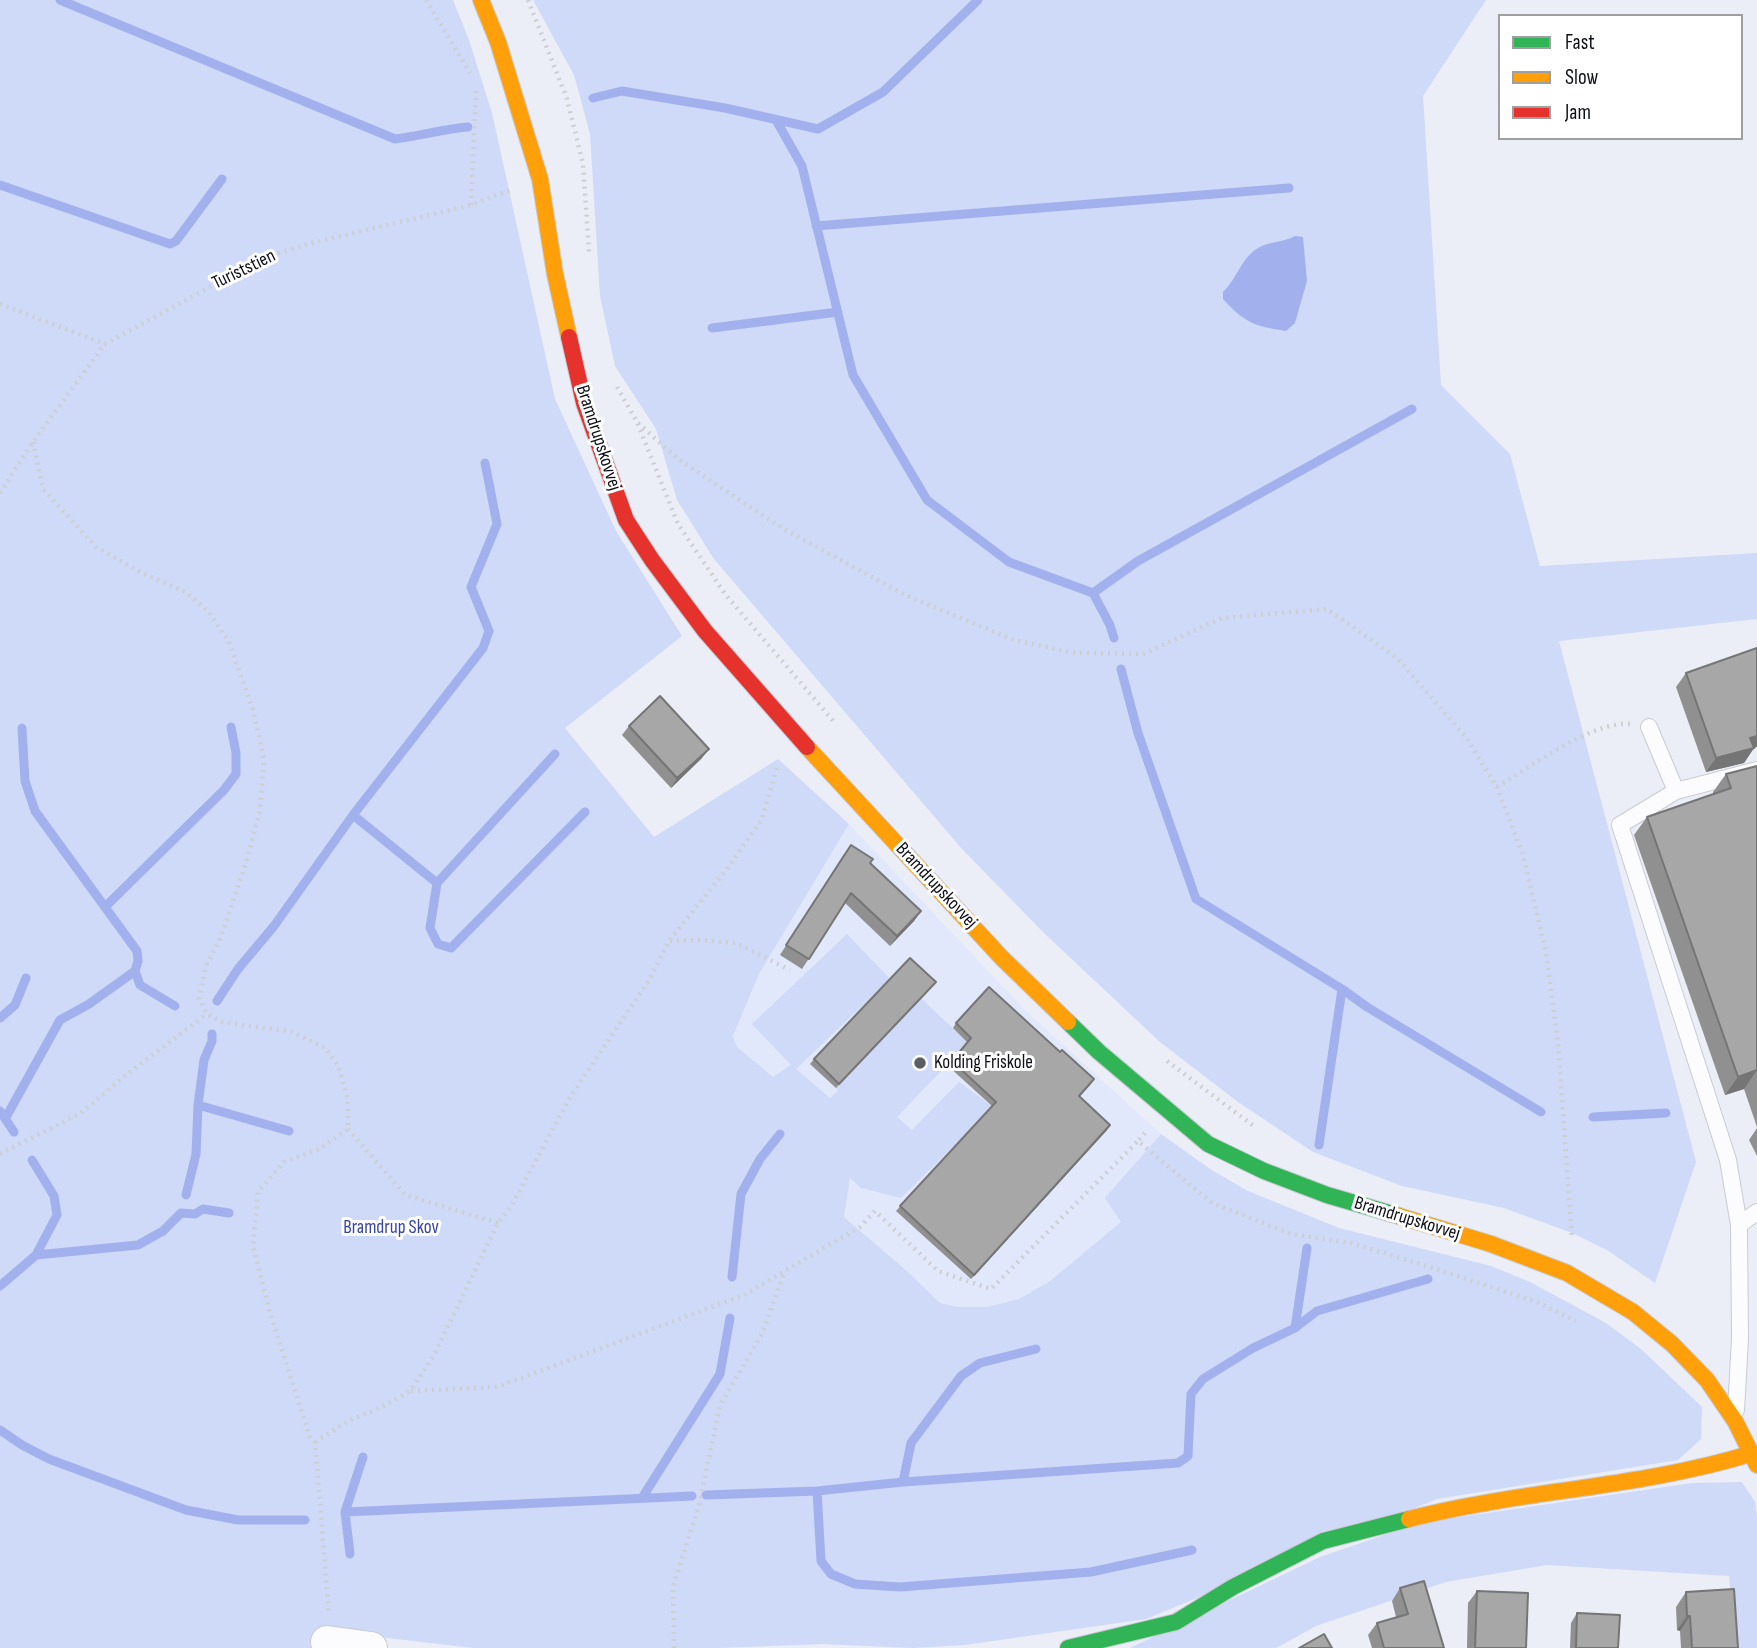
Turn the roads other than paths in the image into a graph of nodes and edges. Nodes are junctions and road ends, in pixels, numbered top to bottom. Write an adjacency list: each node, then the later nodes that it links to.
1 (481, 0): 7 (street, Bramdrupskovvej)
2 (1649, 727): 4 (lane)
3 (1757, 770): 4 (lane)
4 (1676, 791): 6 (lane)
5 (1757, 1212): 6 (lane)
6 (1739, 1225): 7 (lane)
7 (1735, 1421): 8 (street, Bramdrupskovvej)
8 (1755, 1459): 11 (street, Bramdrupskovvej)
9 (327, 1642): 10 (street)
10 (372, 1648)
11 (1068, 1648)

